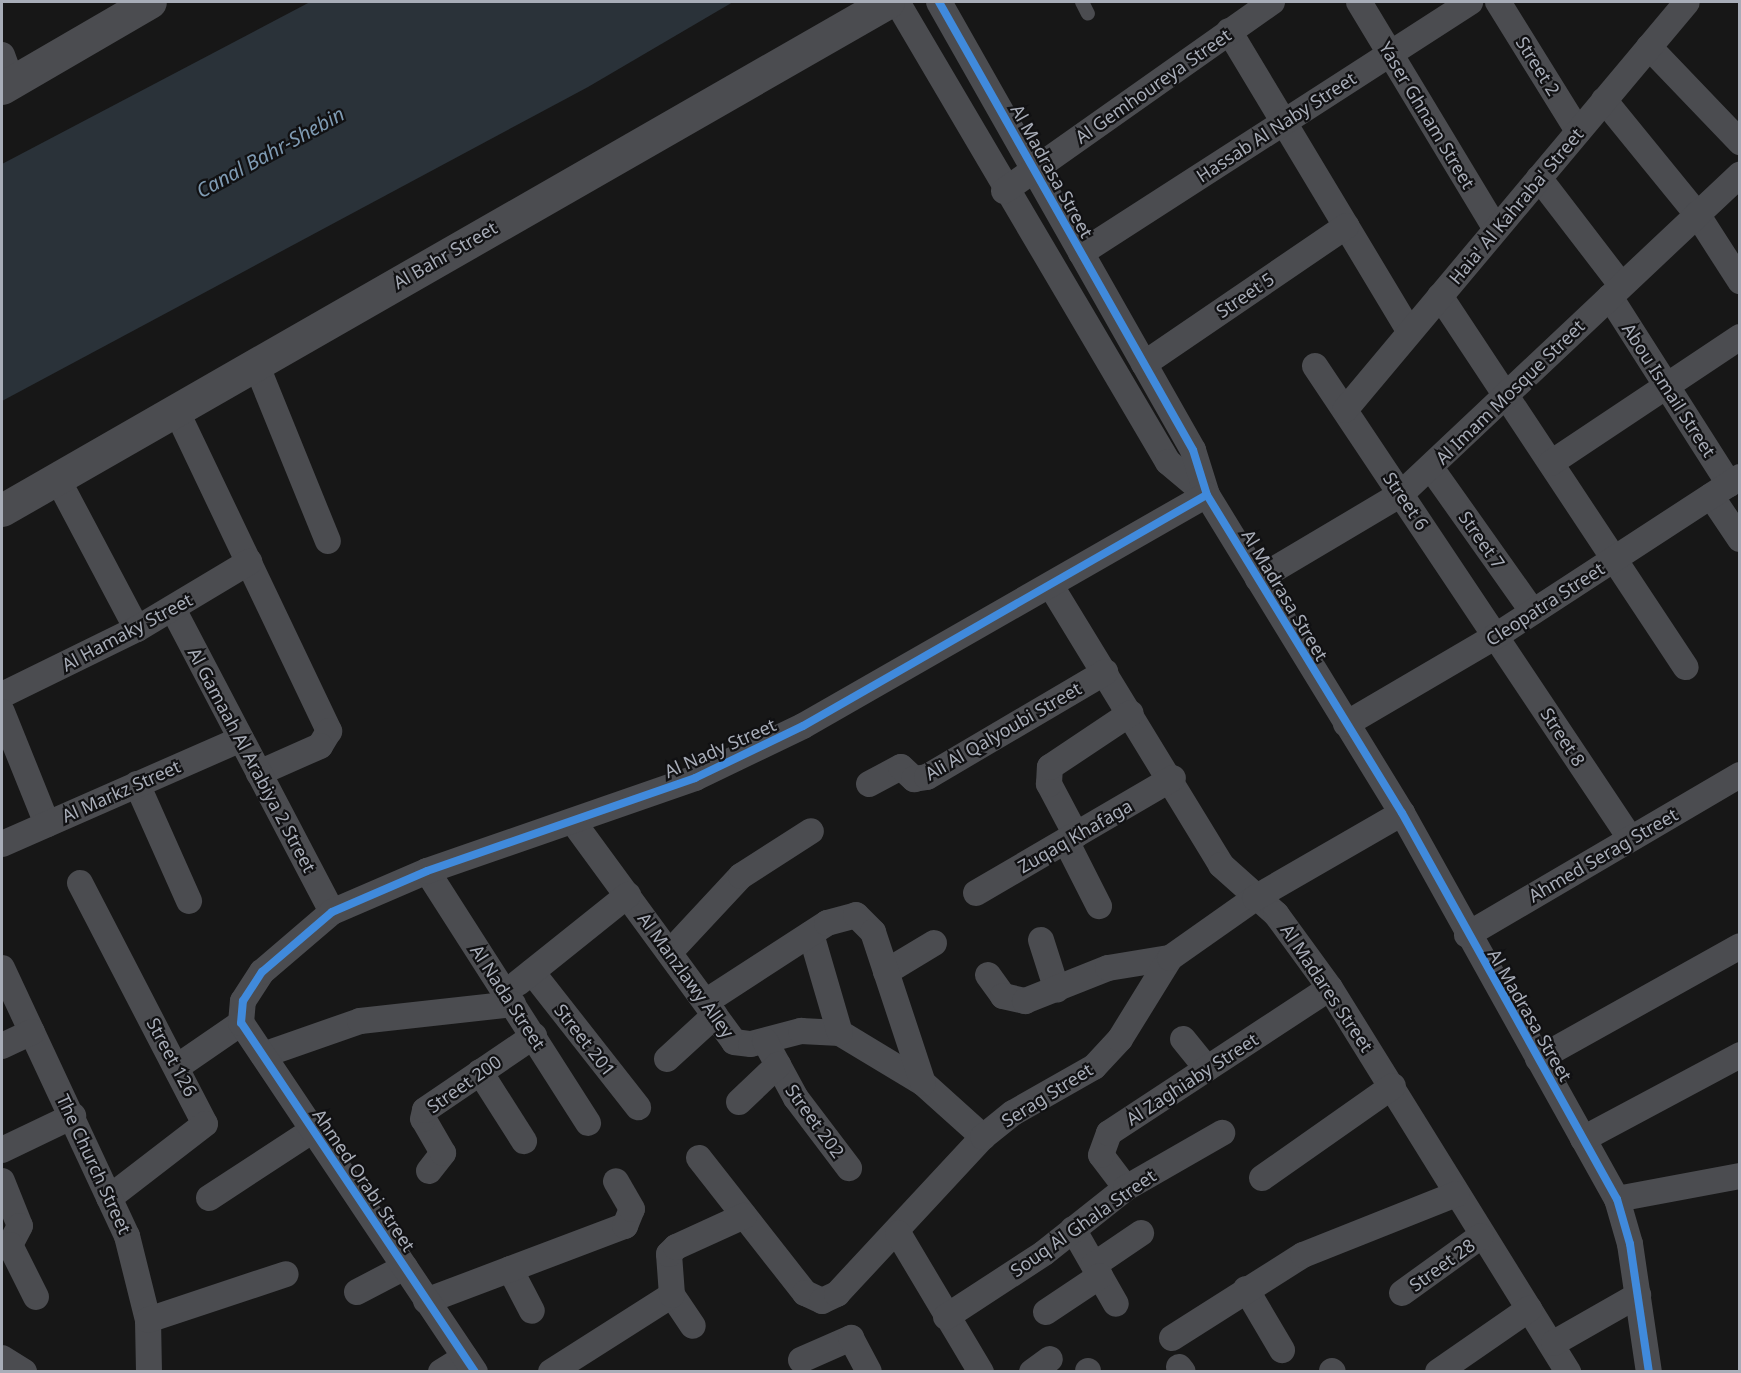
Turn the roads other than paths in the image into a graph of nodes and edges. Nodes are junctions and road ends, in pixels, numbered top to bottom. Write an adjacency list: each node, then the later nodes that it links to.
1 (150, 2): 10 (street)
2 (888, 2): 32 (street, Al Bahr Street)
3 (897, 2): 22 (street, Al Madrasa Street)
4 (939, 2): 19 (street, Al Madrasa Street)
5 (1272, 2): 11 (street, Al Gemhoureya Street)
6 (1359, 2): 13 (street, Yaser Ghnam Street)
7 (1470, 2): 13 (street, Hassab Al Naby Street)
8 (1498, 2): 17 (street, Street 2)
9 (1687, 2): 12 (street, Haia' Al Kahraba' Street)
10 (119, 10): 14 (street)
11 (1229, 31): 16 (street); 19 (street, Al Gemhoureya Street)
12 (1649, 47): 15 (street, Haia' Al Kahraba' Street); 18 (street)
13 (1390, 53): 16 (street, Hassab Al Naby Street); 25 (street, Yaser Ghnam Street)
14 (5, 75)
15 (1604, 100): 17 (street, Haia' Al Kahraba' Street); 23 (street)
16 (1284, 122): 24 (street); 26 (street, Hassab Al Naby Street)
17 (1578, 131): 21 (street, Haia' Al Kahraba' Street)
18 (1740, 142)
19 (1034, 170): 22 (street, Al Gemhoureya Street); 26 (street, Al Madrasa Street)
20 (1740, 174): 23 (street, Al Imam Mosque Street)
21 (1539, 178): 25 (street, Haia' Al Kahraba' Street); 28 (street, Abou Ismail Street)
22 (1004, 191): 44 (street, Al Madrasa Street)
23 (1697, 214): 27 (street); 28 (street, Al Imam Mosque Street)
24 (1346, 226): 30 (street); 33 (street, Street 5)
25 (1496, 229): 29 (street, Haia' Al Kahraba' Street)
26 (1081, 253): 33 (street, Al Madrasa Street)
27 (1740, 281)
28 (1616, 291): 35 (street, Abou Ismail Street); 36 (street, Al Imam Mosque Street)
29 (1440, 297): 30 (street, Haia' Al Kahraba' Street); 36 (street)
30 (1410, 332): 38 (street, Haia' Al Kahraba' Street)
31 (1740, 338): 35 (street)
32 (256, 363): 37 (street, Al Bahr Street); 47 (street)
33 (1144, 364): 44 (street, Al Madrasa Street)
34 (1316, 366): 38 (street, Street 6)
35 (1666, 386): 39 (street); 42 (street, Abou Ismail Street)
36 (1505, 394): 39 (street); 40 (street, Al Imam Mosque Street)
37 (176, 410): 41 (street, Al Bahr Street); 49 (street)
38 (1345, 410): 43 (street, Street 6)
39 (1551, 463): 48 (street)
40 (1431, 468): 43 (street, Al Imam Mosque Street); 53 (street, Street 7)
41 (57, 478): 45 (street, Al Bahr Street); 54 (street)
42 (1726, 486): 46 (street, Abou Ismail Street); 48 (street, Cleopatra Street)
43 (1401, 494): 50 (street, Al Imam Mosque Street); 55 (street, Street 6)
44 (1207, 495): 50 (street, Al Madrasa Street); 51 (street, Al Nady Street)
45 (2, 510)
46 (1740, 539)
47 (328, 540)
48 (1615, 559): 53 (street, Cleopatra Street); 56 (street)
49 (249, 562): 52 (street, Al Hamaky Street); 63 (street)
50 (1258, 579): 61 (street, Al Madrasa Street)
51 (1052, 586): 57 (street, Al Madares Street); 69 (street, Al Nady Street)
52 (173, 609): 54 (street, Al Hamaky Street); 62 (street, Al Gamaah Al Arabiya 2 Street)
53 (1533, 612): 55 (street, Cleopatra Street)
54 (137, 629): 58 (street, Al Hamaky Street)
55 (1497, 636): 61 (street, Cleopatra Street); 73 (street, Street 8)
56 (1686, 667)
57 (1105, 672): 60 (street, Al Madares Street); 67 (street, Ali Al Qalyoubi Street)
58 (2, 694)
59 (2, 712): 70 (street)
60 (1131, 713): 65 (street, Al Madares Street); 72 (street)
61 (1346, 724): 68 (street, Al Madrasa Street)
62 (241, 739): 63 (street, Al Gamaah Al Arabiya 2 Street); 66 (street, Al Markz Street)
63 (259, 773): 82 (street, Al Gamaah Al Arabiya 2 Street)
64 (1740, 775): 73 (street, Ahmed Serag Street)
65 (1173, 778): 72 (street, Zuqaq Khafaga); 79 (street, Al Madares Street)
66 (137, 784): 70 (street, Al Markz Street); 80 (street)
67 (870, 784)
68 (1402, 813): 79 (street, Serag Street); 84 (street, Al Madrasa Street)
69 (574, 823): 75 (street, Al Nady Street); 78 (street, Al Manzlawy Alley)
70 (47, 824): 74 (street, Al Markz Street)
71 (811, 831): 88 (street)
72 (1071, 838): 77 (street, Zuqaq Khafaga); 81 (street)
73 (1630, 838): 84 (street, Ahmed Serag Street)
74 (2, 844)
75 (427, 871): 82 (street, Al Nady Street); 96 (street, Al Nada Street)
76 (80, 883): 110 (street, Street 126)
77 (976, 892)
78 (628, 894): 88 (street, Al Manzlawy Alley); 91 (street)
79 (1255, 898): 89 (street, Serag Street); 94 (street, Al Madares Street)
80 (189, 901)
81 (1099, 906)
82 (332, 912): 98 (street, Al Nady Street)
83 (811, 934): 92 (street); 97 (street); 100 (street)
84 (1467, 935): 108 (street, Al Madrasa Street)
85 (1041, 940): 95 (street)
86 (934, 943): 92 (street)
87 (1740, 946): 108 (street)
88 (670, 951): 97 (street, Al Manzlawy Alley)
89 (1170, 958): 95 (street); 121 (street, Serag Street)
90 (2, 968): 99 (street, The Church Street)
91 (532, 972): 96 (street); 116 (street, Street 201)
92 (886, 972): 113 (street)
93 (988, 975): 95 (street)
94 (1330, 988): 111 (street, Al Zaghiaby Street); 114 (street, Al Madares Street)
95 (1057, 990)
96 (509, 998): 101 (street, Al Nada Street); 105 (street)
97 (711, 1008): 103 (street, Al Manzlawy Alley); 107 (street)
98 (242, 1012): 105 (street, Ahmed Orabi Street); 110 (street, Al Nady Street)
99 (32, 1032): 104 (street); 117 (street, The Church Street)
100 (840, 1033): 103 (street, Al Manzlawy Alley); 113 (street, Al Manzlawy Alley)
101 (534, 1036): 112 (street, Street 200); 118 (street, Al Nada Street)
102 (1183, 1039): 111 (street)
103 (765, 1041): 109 (street, Street 202)
104 (2, 1046)
105 (263, 1055): 119 (street, Ahmed Orabi Street)
106 (1740, 1055): 122 (street)
107 (667, 1059)
108 (1538, 1059): 122 (street, Al Madrasa Street)
109 (778, 1065): 115 (street); 126 (street, Street 202)
110 (177, 1067): 134 (street, Street 126)
111 (1207, 1070): 132 (street, Al Zaghiaby Street)
112 (480, 1072): 123 (street); 127 (street, Street 200)
113 (923, 1083): 121 (street, Al Manzlawy Alley)
114 (1393, 1086): 129 (street); 133 (street, Al Madares Street)
115 (739, 1102)
116 (638, 1107)
117 (73, 1116): 124 (street); 134 (street, The Church Street)
118 (588, 1123)
119 (313, 1130): 135 (street); 142 (street, Ahmed Orabi Street)
120 (1222, 1133): 132 (street, Souq Al Ghala Street)
121 (983, 1137): 139 (street, Serag Street)
122 (1583, 1139): 136 (street, Al Madrasa Street)
123 (524, 1141)
124 (2, 1150)
125 (699, 1158): 137 (street, Serag Street)
126 (849, 1168)
127 (429, 1171)
128 (1740, 1176): 136 (street)
129 (1263, 1178)
130 (2, 1180): 151 (street)
131 (616, 1181): 143 (street)
132 (1126, 1188): 138 (street, Souq Al Ghala Street)
133 (1456, 1194): 141 (street, Al Madares Street); 146 (street)
134 (109, 1198): 158 (street, The Church Street)
135 (209, 1198)
136 (1617, 1199): 150 (street)
137 (744, 1216): 139 (street, Serag Street); 149 (street)
138 (1073, 1229): 144 (street); 157 (street, Souq Al Ghala Street)
139 (898, 1233): 157 (street)
140 (1142, 1233): 144 (street)
141 (1481, 1236): 148 (street, Street 28); 154 (street, Al Madares Street)
142 (405, 1267): 147 (street); 152 (street, Ahmed Orabi Street)
143 (510, 1269): 152 (street); 155 (street)
144 (1097, 1270): 153 (street); 156 (street)
145 (286, 1274): 158 (street)
146 (1246, 1289): 160 (street); 162 (street)
147 (357, 1292)
148 (1402, 1293)
149 (672, 1295): 159 (street); 169 (street)
150 (1638, 1295): 161 (street); 174 (street)
151 (36, 1297)
152 (426, 1300): 165 (street, Ahmed Orabi Street)
153 (1116, 1304)
154 (1529, 1309): 161 (street, Al Madares Street); 172 (street)
155 (531, 1311)
156 (1046, 1312)
157 (946, 1317): 171 (street)
158 (148, 1320): 167 (street, The Church Street)
159 (693, 1326)
160 (1172, 1338)
161 (1554, 1343): 173 (street, Al Madares Street)
162 (1282, 1350)
163 (2, 1358): 166 (street)
164 (801, 1360): 170 (street)
165 (470, 1364): 168 (street)
166 (24, 1371)
167 (149, 1371)
168 (441, 1371)
169 (551, 1371)
170 (869, 1371)
171 (980, 1371)
172 (1438, 1371)
173 (1568, 1371)
174 (1648, 1371)

